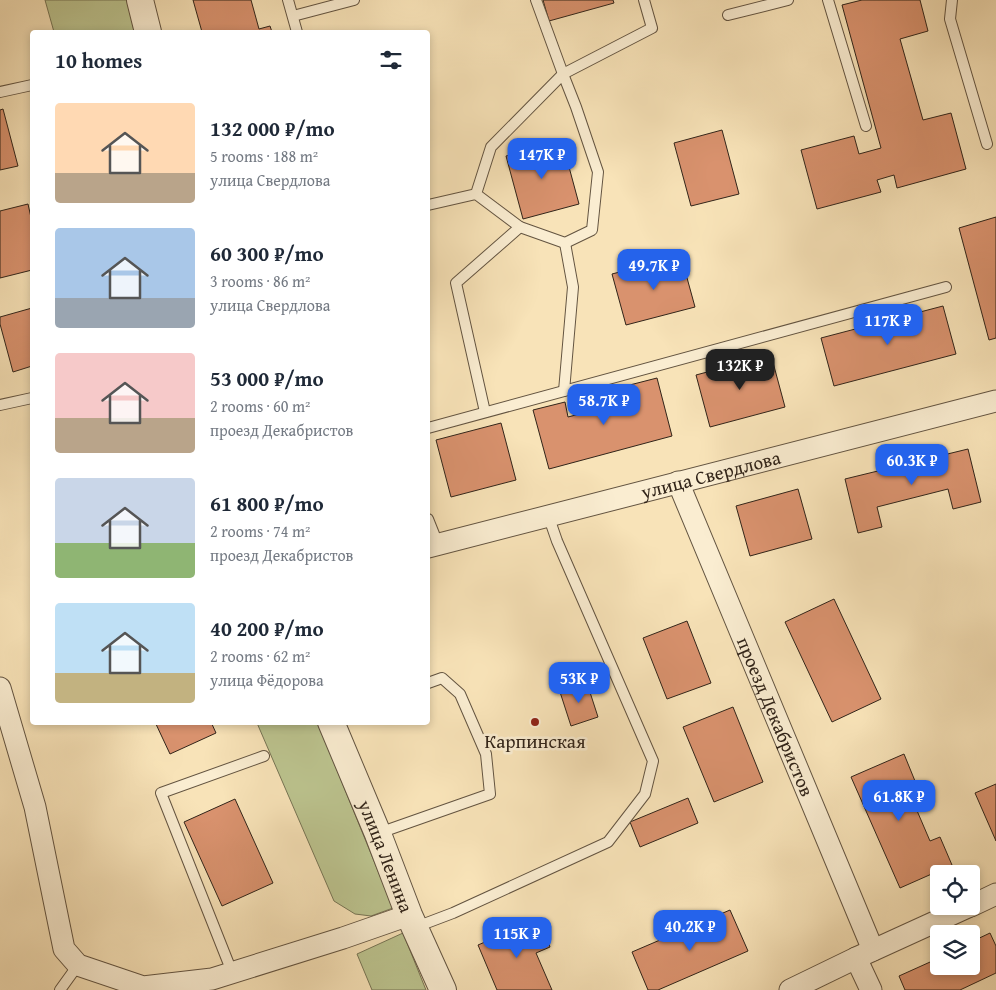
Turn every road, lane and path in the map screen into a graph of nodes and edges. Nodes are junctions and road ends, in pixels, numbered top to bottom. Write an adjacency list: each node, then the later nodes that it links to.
1 (140, 0): 11 (street)
2 (288, 0): 10 (lane)
3 (354, 0): 10 (lane)
4 (536, 0): 13 (lane)
5 (644, 0): 13 (lane)
6 (788, 0): 9 (lane)
7 (828, 0): 16 (lane)
8 (952, 0): 17 (lane)
9 (728, 15)
10 (293, 16): 12 (lane)
11 (148, 30)
12 (296, 30)
13 (563, 74): 18 (lane); 21 (lane)
14 (30, 85): 15 (lane)
15 (0, 92)
16 (866, 126)
17 (987, 144)
18 (476, 194): 19 (lane); 20 (lane)
19 (430, 205)
20 (520, 227): 21 (lane); 27 (lane)
21 (564, 243): 23 (lane)
22 (946, 286): 23 (lane)
23 (564, 391): 27 (lane)
24 (30, 398): 26 (lane)
25 (996, 400): 29 (street, улица Свердлова)
26 (0, 405)
27 (485, 412): 28 (lane)
28 (430, 427)
29 (678, 482): 30 (street, улица Свердлова); 42 (street, проезд Декабристов)
30 (548, 516): 32 (street, улица Свердлова); 41 (lane)
31 (430, 532): 32 (lane)
32 (432, 546)
33 (430, 682): 37 (lane)
34 (0, 688): 43 (street)
35 (332, 725): 37 (street, улица Ленина)
36 (264, 756): 44 (lane)
37 (378, 834): 41 (street, улица Ленина)
38 (996, 894): 39 (street)
39 (980, 902)
40 (951, 915): 42 (street)
41 (412, 921): 44 (street); 46 (street, улица Ленина)
42 (865, 954): 47 (street); 48 (street, проезд Декабристов)
43 (78, 965): 44 (street); 45 (lane)
44 (232, 972)
45 (60, 990)
46 (442, 990)
47 (790, 990)
48 (871, 990)

